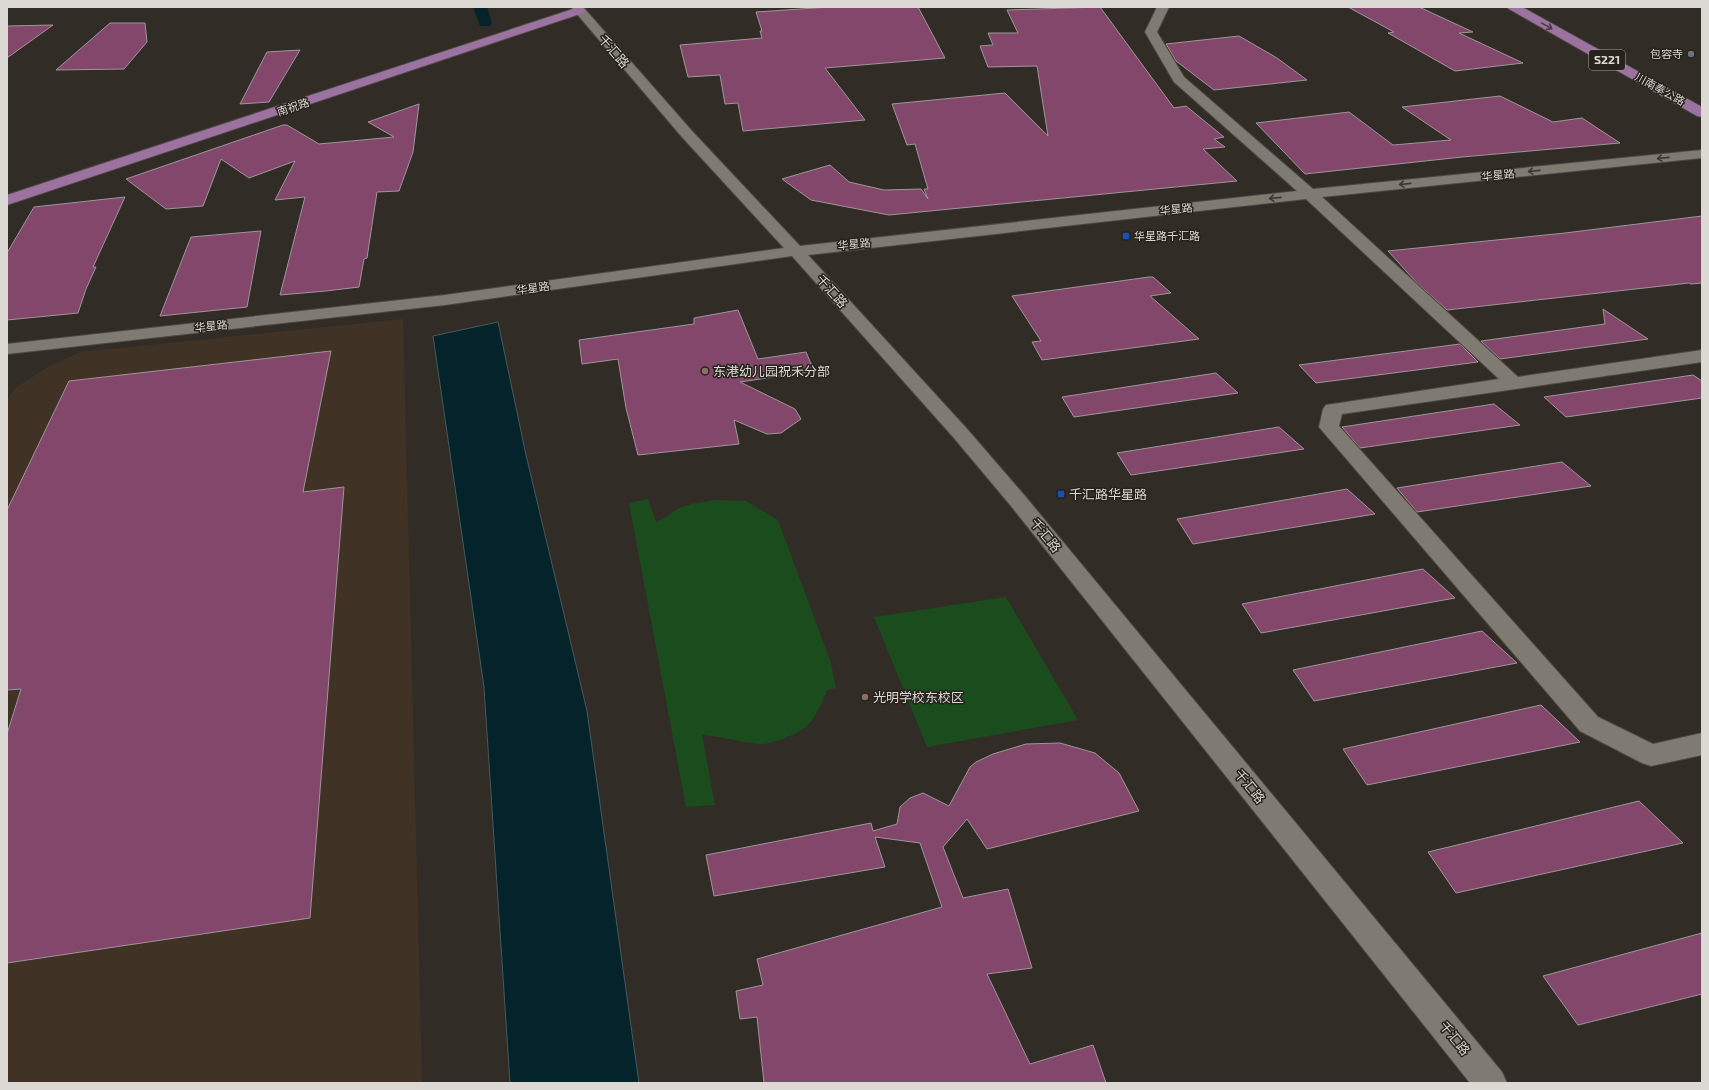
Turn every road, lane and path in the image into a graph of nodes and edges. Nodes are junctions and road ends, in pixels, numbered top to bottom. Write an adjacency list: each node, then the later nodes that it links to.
1 (1163, 7): 7 (street)
2 (1513, 7): 4 (main road, 川南奉公路 / S221, one-way to 4)
3 (578, 9): 8 (main road, 南祝路); 10 (street, 千汇路)
4 (1702, 113)
5 (1702, 154): 7 (street, 华星路, one-way to 7)
6 (1702, 168): 9 (street)
7 (1310, 194): 9 (street); 10 (street, 华星路, one-way to 10)
8 (7, 200)
9 (1322, 205): 10 (street); 13 (street)
10 (796, 251): 11 (street, 华星路); 15 (street, 千汇路)
11 (7, 349)
12 (1702, 356): 13 (street)
13 (1514, 383): 14 (street)
14 (1702, 744)
15 (1491, 1083)

